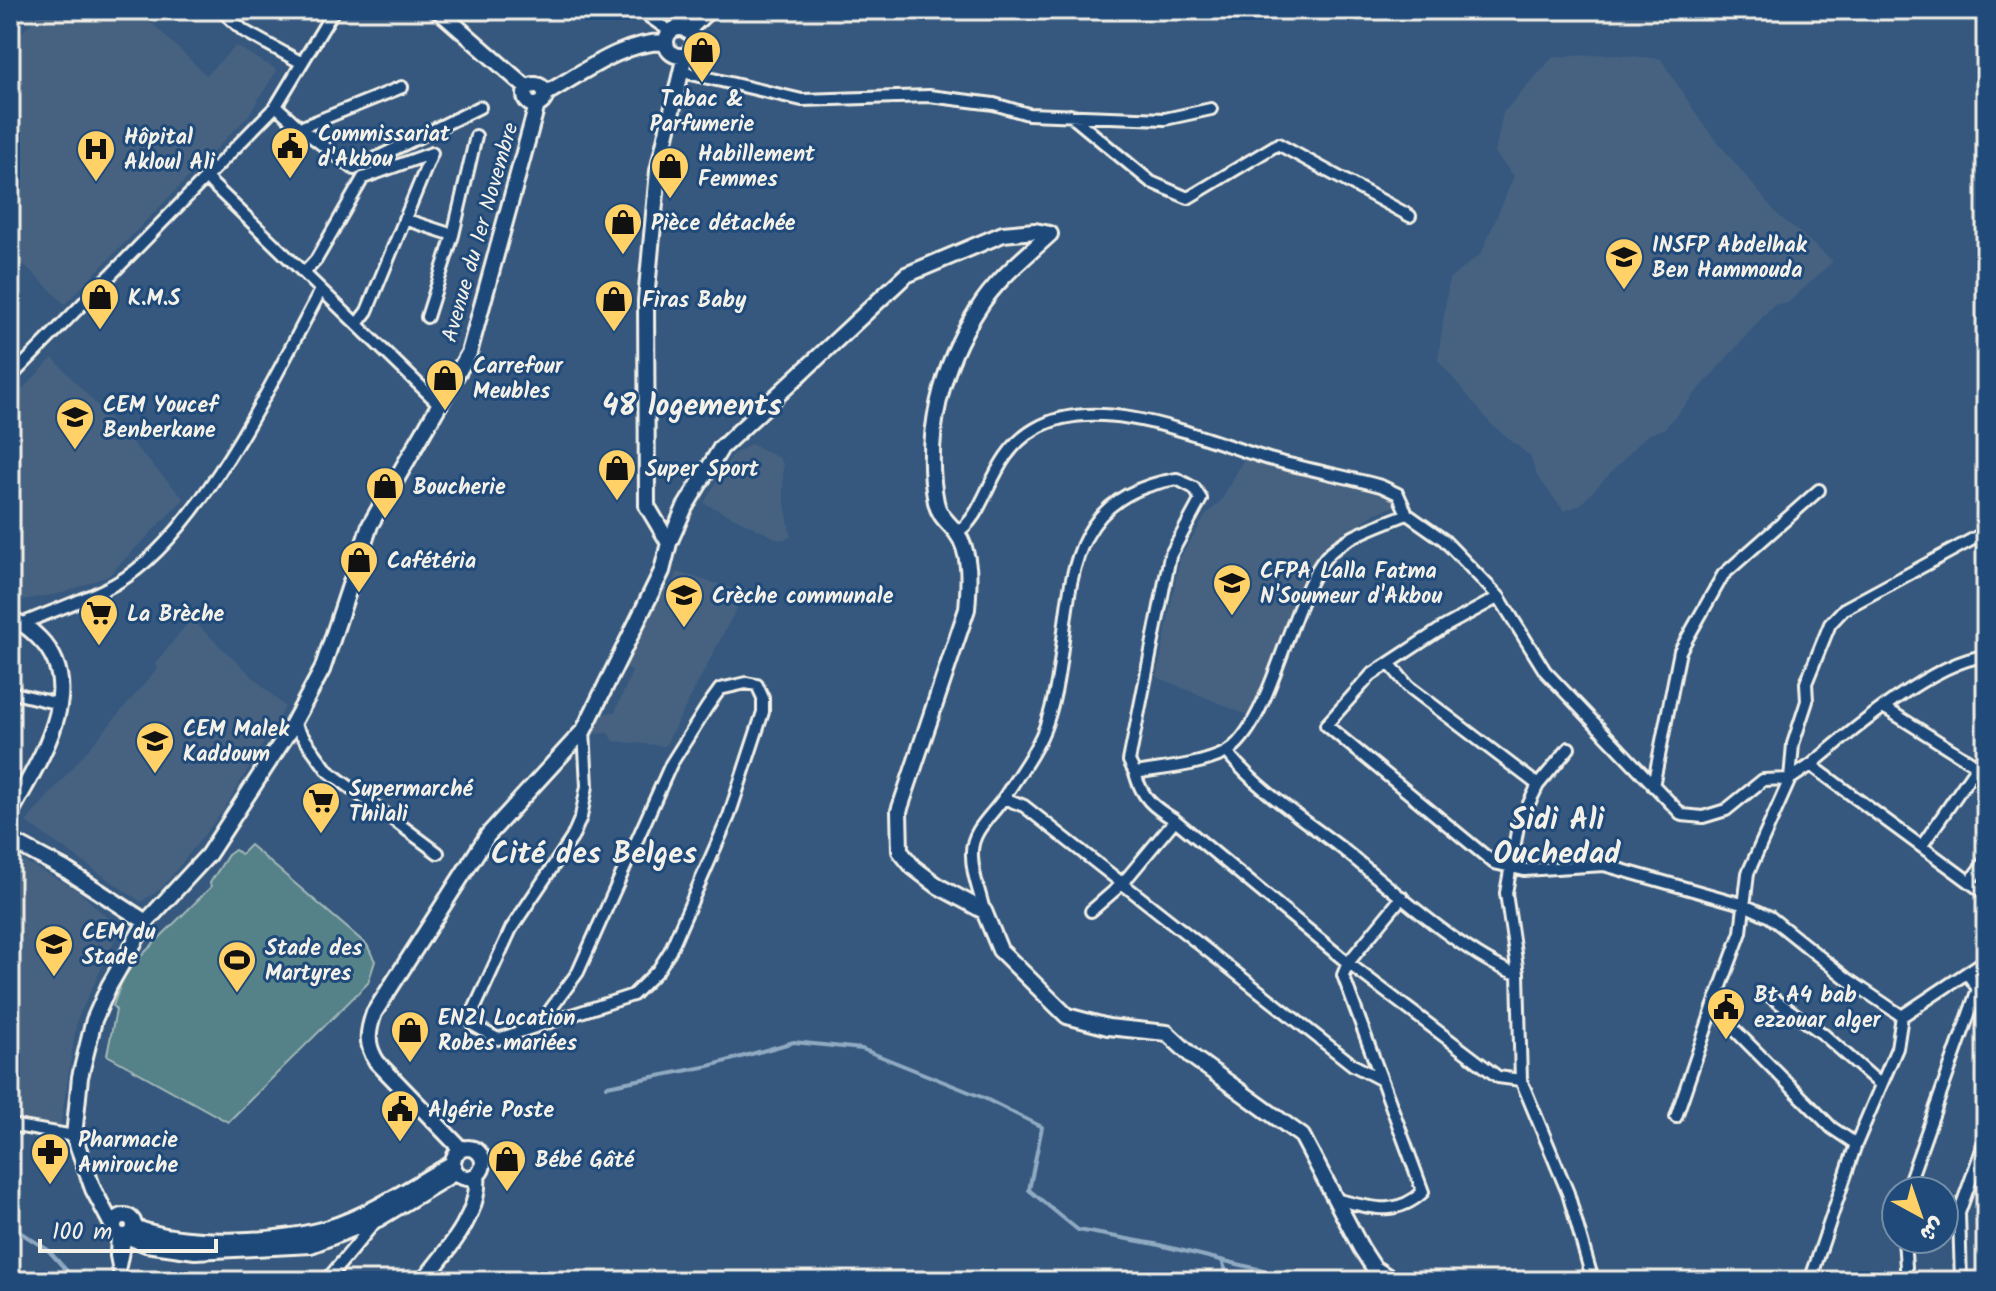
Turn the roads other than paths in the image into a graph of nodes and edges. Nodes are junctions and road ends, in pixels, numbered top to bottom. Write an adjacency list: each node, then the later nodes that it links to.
1 (221, 10): 9 (street)
2 (334, 10): 9 (street)
3 (438, 10): 12 (street)
4 (639, 10): 7 (street)
5 (709, 10): 6 (street)
6 (687, 31): 7 (street); 8 (street)
7 (668, 37): 8 (street); 12 (street)
8 (685, 55): 10 (street)
9 (302, 63): 13 (street)
10 (683, 72): 16 (street); 33 (street)
11 (402, 87): 17 (street)
12 (541, 100): 28 (street, Avenue du 1er Novembre)
13 (276, 106): 17 (street); 19 (street)
14 (480, 107): 17 (street)
15 (1211, 109): 16 (street)
16 (1070, 115): 20 (street)
17 (300, 128)
18 (476, 136): 22 (street)
19 (206, 178): 23 (street); 27 (street)
20 (1410, 216)
21 (404, 219): 22 (street); 23 (street); 26 (street)
22 (453, 235): 25 (street)
23 (304, 273): 24 (street)
24 (321, 290): 26 (street); 35 (street)
25 (427, 317)
26 (357, 324): 28 (street)
27 (10, 378)
28 (441, 406): 41 (street, Avenue du 1er Novembre)
29 (1819, 490): 51 (street)
30 (1407, 514): 32 (street); 34 (street); 44 (street)
31 (1986, 532): 49 (street)
32 (956, 533): 33 (street); 65 (street)
33 (669, 543): 42 (street)
34 (1499, 597): 37 (street); 51 (street)
35 (17, 622): 39 (street)
36 (1986, 656): 40 (street)
37 (1389, 663): 50 (street); 59 (street)
38 (10, 692): 39 (street)
39 (59, 704): 53 (street)
40 (1885, 708): 46 (street); 47 (street)
41 (293, 723): 57 (street); 67 (street, Avenue du 1er Novembre)
42 (584, 730): 75 (street); 84 (street)
43 (1569, 748): 50 (street)
44 (1227, 752): 48 (street); 63 (street)
45 (1986, 753): 47 (street)
46 (1811, 765): 49 (street); 56 (street)
47 (1977, 766): 56 (street)
48 (1135, 773): 52 (street); 54 (street)
49 (1790, 779): 51 (street); 64 (street)
50 (1538, 785): 59 (street)
51 (1653, 786)
52 (1004, 798): 61 (street); 65 (street)
53 (10, 814)
54 (1175, 820): 61 (street); 69 (street)
55 (10, 840): 67 (street)
56 (1923, 844): 60 (street)
57 (438, 853)
58 (1986, 860): 60 (street)
59 (1508, 869): 64 (street); 71 (street)
60 (1970, 881): 62 (street)
61 (1122, 884): 66 (street); 76 (street)
62 (1986, 894)
63 (1402, 897): 69 (street); 71 (street)
64 (1742, 904): 73 (street); 74 (street)
65 (984, 911): 88 (street)
66 (1091, 911)
67 (146, 922): 81 (street, Avenue du 1er Novembre)
68 (1986, 960): 70 (street)
69 (1348, 963): 76 (street); 77 (street)
70 (1967, 973): 74 (street); 87 (street)
71 (1518, 974): 77 (street)
72 (1771, 997): 78 (street)
73 (1713, 1008): 79 (street); 83 (street)
74 (1902, 1016): 78 (street)
75 (539, 1025): 75 (street)
76 (1380, 1079): 88 (street)
77 (1521, 1080): 96 (street)
78 (1881, 1085): 83 (street)
79 (1676, 1117)
80 (10, 1125): 81 (street)
81 (74, 1136): 90 (street, Avenue du 1er Novembre)
82 (1986, 1138): 99 (street)
83 (1856, 1144): 97 (street)
84 (461, 1149): 85 (street); 86 (street)
85 (455, 1167): 86 (street); 89 (street); 90 (street)
86 (477, 1175): 94 (street)
87 (1912, 1175)
88 (1335, 1199): 95 (street)
89 (378, 1219): 90 (street); 93 (street)
90 (123, 1230): 92 (street)
91 (1905, 1255): 98 (street)
92 (121, 1281)
93 (326, 1281)
94 (423, 1281)
95 (1394, 1281)
96 (1593, 1281)
97 (1810, 1281)
98 (1907, 1281)
99 (1961, 1281)

